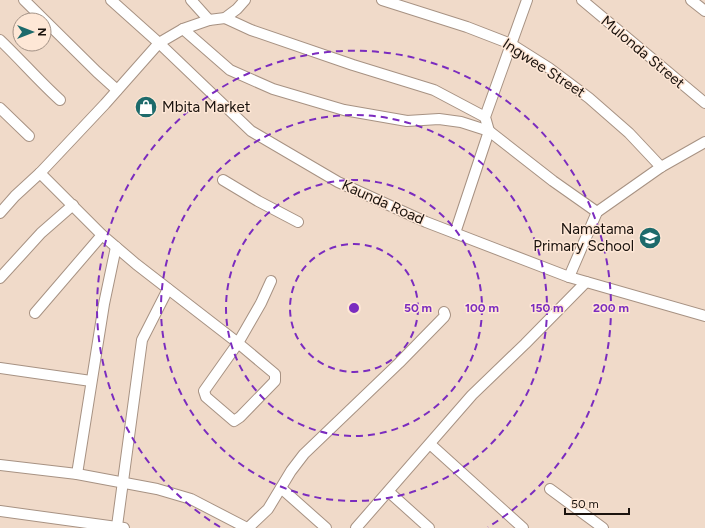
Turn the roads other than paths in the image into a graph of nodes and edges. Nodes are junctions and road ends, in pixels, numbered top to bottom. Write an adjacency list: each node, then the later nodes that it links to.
1 (24, 0): 16 (street)
2 (111, 0): 14 (street, Kaunda Road)
3 (191, 0): 11 (street)
4 (246, 0): 10 (street)
5 (382, 0): 15 (street, Ingwee Street)
6 (527, 0): 15 (street)
7 (582, 0): 18 (street, Mulonda Street)
8 (692, 0): 9 (street)
9 (705, 11)
10 (225, 18): 11 (street); 20 (street)
11 (209, 20): 12 (street)
12 (183, 29): 14 (street); 21 (street)
13 (0, 40): 17 (street)
14 (159, 43): 16 (street); 31 (street, Kaunda Road)
15 (511, 44): 20 (street); 24 (street, Ingwee Street)
16 (117, 90): 25 (street)
17 (60, 100)
18 (705, 103)
19 (0, 108): 22 (street)
20 (485, 117): 21 (street)
21 (489, 131): 29 (street); 31 (street)
22 (29, 136)
23 (705, 142): 24 (street)
24 (661, 167): 29 (street)
25 (40, 173): 27 (street); 28 (street)
26 (223, 180): 30 (street)
27 (73, 206): 32 (street); 35 (street)
28 (0, 212)
29 (597, 212): 34 (street)
30 (298, 222)
31 (455, 233): 34 (street, Kaunda Road)
32 (102, 235): 33 (street); 40 (street)
33 (116, 247): 38 (street); 44 (street)
34 (569, 277): 37 (street, Kaunda Road)
35 (0, 278)
36 (272, 281): 42 (street)
37 (586, 282): 41 (street, Kaunda Road); 45 (street)
38 (168, 289): 42 (street); 48 (street)
39 (444, 312): 49 (street)
40 (35, 313)
41 (705, 316)
42 (238, 343): 42 (street)
43 (0, 368): 44 (street)
44 (91, 382): 47 (street)
45 (430, 444): 51 (street); 59 (street)
46 (0, 465): 47 (street)
47 (77, 474): 48 (street)
48 (123, 483): 54 (street); 55 (street)
49 (281, 488): 55 (street); 56 (street)
50 (550, 489): 60 (street)
51 (389, 492): 57 (street); 58 (street)
52 (0, 511): 53 (street)
53 (58, 524): 54 (street)
54 (121, 527)
55 (247, 528)
56 (326, 528)
57 (356, 528)
58 (429, 528)
59 (523, 528)
60 (604, 528)

